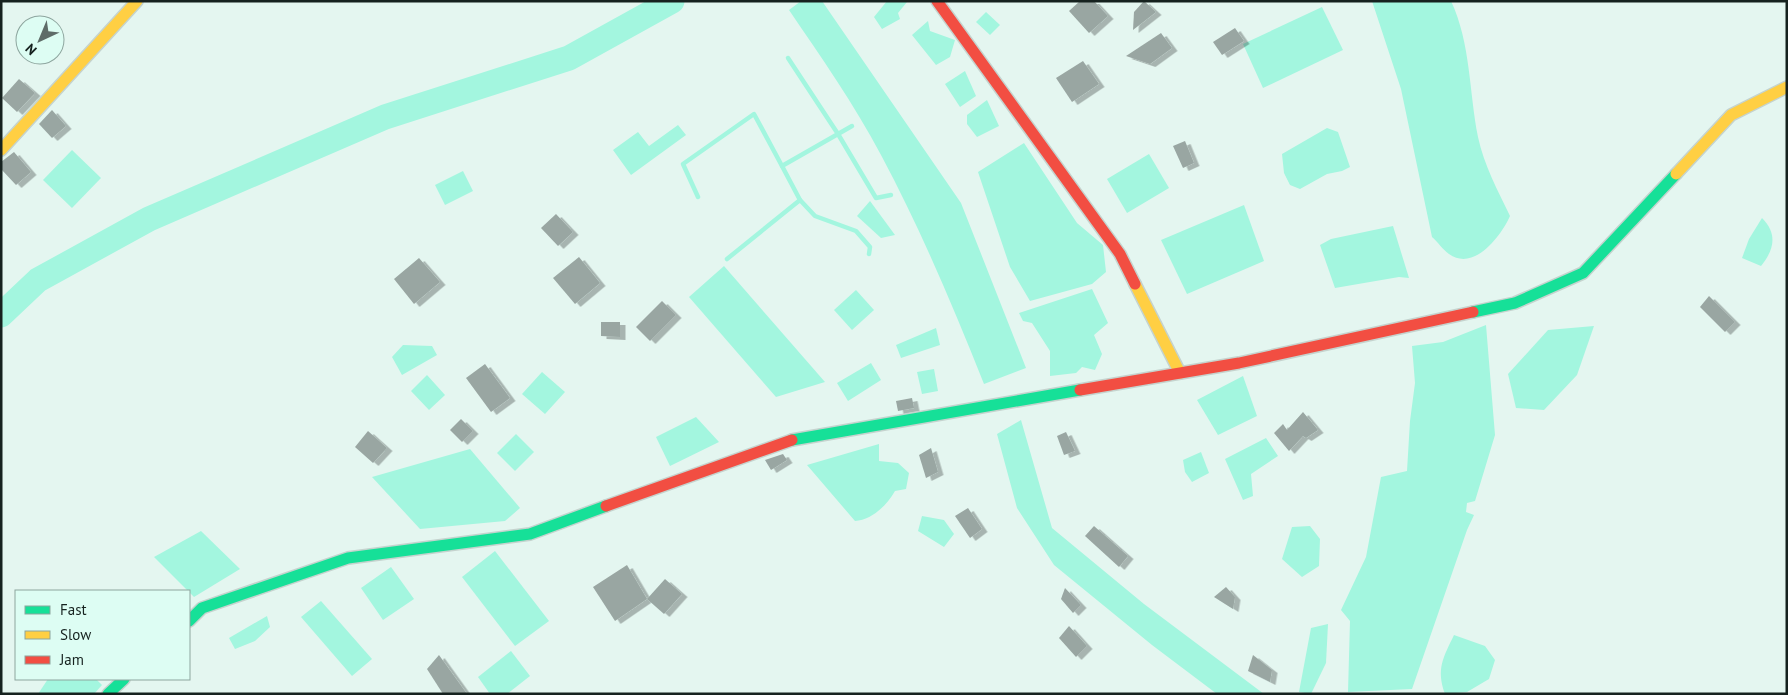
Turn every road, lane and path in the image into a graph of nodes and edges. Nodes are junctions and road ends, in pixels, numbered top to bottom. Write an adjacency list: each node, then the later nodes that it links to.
1 (137, 1): 4 (street)
2 (937, 1): 5 (street)
3 (1787, 87): 5 (street)
4 (1, 150)
5 (1180, 373): 6 (street)
6 (190, 620)
7 (123, 680): 8 (street)
8 (108, 694)

